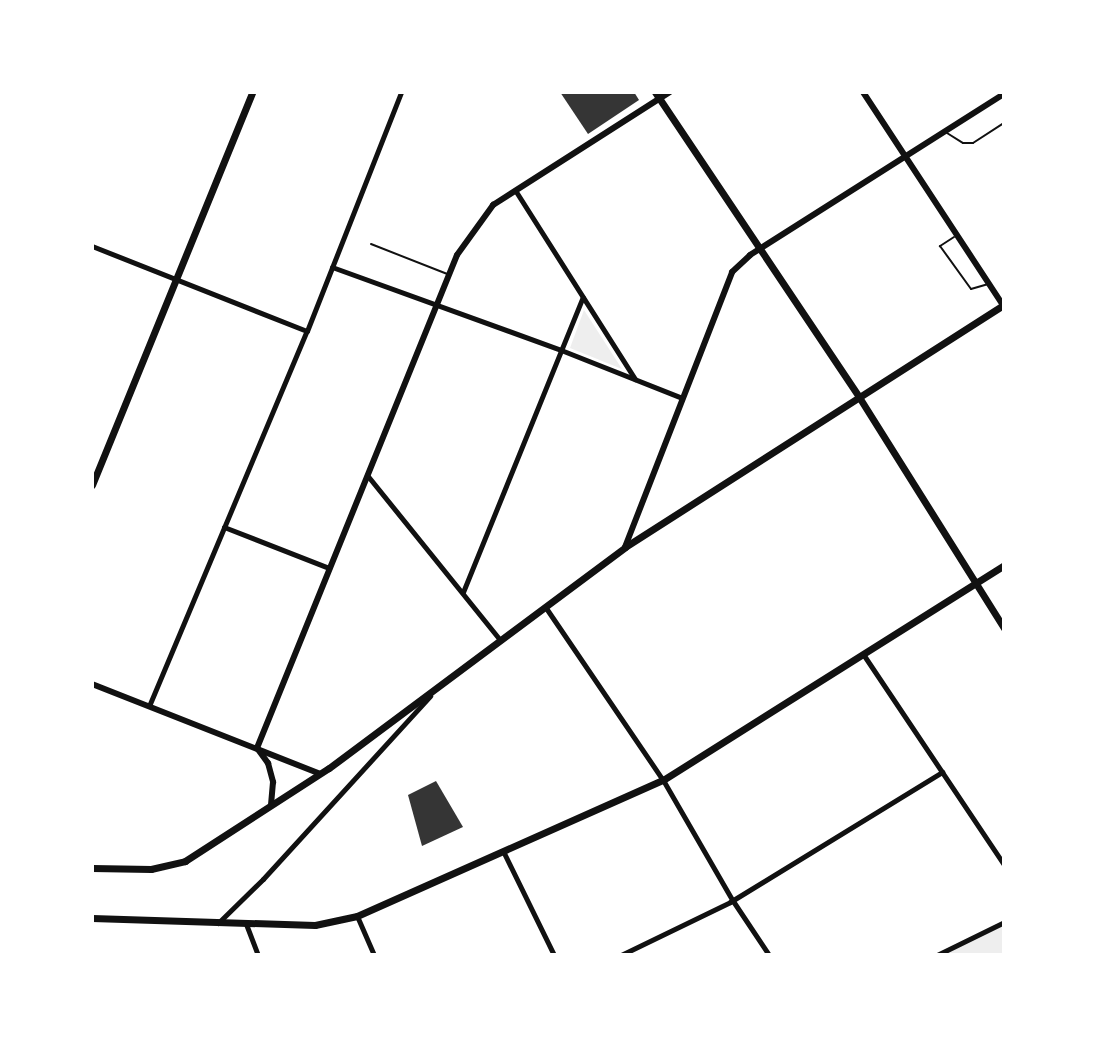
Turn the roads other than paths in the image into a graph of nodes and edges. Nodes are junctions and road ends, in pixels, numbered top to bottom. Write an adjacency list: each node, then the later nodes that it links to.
1 (252, 92): 17 (main road)
2 (401, 92): 15 (street)
3 (670, 92): 6 (street)
4 (863, 92): 9 (street)
5 (1004, 94): 8 (street)
6 (657, 95): 10 (street); 14 (main road)
7 (1004, 123): 8 (lane)
8 (944, 131): 9 (street)
9 (903, 157): 11 (street); 14 (street)
10 (515, 190): 16 (street); 19 (street)
11 (956, 236): 18 (street); 18 (lane)
12 (371, 244): 16 (lane)
13 (92, 246): 17 (street)
14 (759, 249): 25 (main road); 26 (street)
15 (332, 267): 20 (street); 22 (street)
16 (448, 274): 20 (street)
17 (176, 279): 22 (street); 28 (main road)
18 (989, 284): 21 (street)
19 (583, 297): 23 (street); 24 (street)
20 (435, 305): 23 (street); 27 (street)
21 (1004, 306): 25 (main road)
22 (307, 331): 29 (street)
23 (561, 350): 24 (street); 34 (street)
24 (636, 380): 26 (street)
25 (859, 397): 30 (main road); 33 (main road)
26 (682, 398): 30 (street)
27 (367, 475): 32 (street); 34 (street)
28 (92, 485)
29 (224, 527): 32 (street); 41 (street)
30 (625, 547): 35 (main road)
31 (1004, 565): 33 (main road)
32 (329, 568): 42 (street)
33 (976, 583): 36 (main road); 38 (main road)
34 (463, 592): 37 (street)
35 (546, 608): 37 (main road); 45 (street)
36 (1004, 628)
37 (501, 641): 39 (main road)
38 (863, 654): 43 (street); 45 (main road)
39 (444, 681): 44 (main road); 54 (street)
40 (92, 684): 41 (street)
41 (149, 706): 42 (street)
42 (257, 748): 44 (street); 46 (street)
43 (942, 772): 48 (street); 50 (street)
44 (320, 774): 46 (main road)
45 (663, 780): 47 (main road); 50 (street)
46 (271, 806): 49 (main road)
47 (503, 851): 51 (main road); 58 (street)
48 (1004, 865)
49 (92, 868)
50 (733, 901): 59 (street); 60 (street)
51 (357, 916): 55 (main road); 57 (street)
52 (92, 918): 54 (main road)
53 (1004, 922): 61 (street)
54 (217, 924): 55 (main road)
55 (246, 924): 56 (street)
56 (258, 955)
57 (374, 955)
58 (554, 955)
59 (621, 955)
60 (769, 955)
61 (937, 955)

